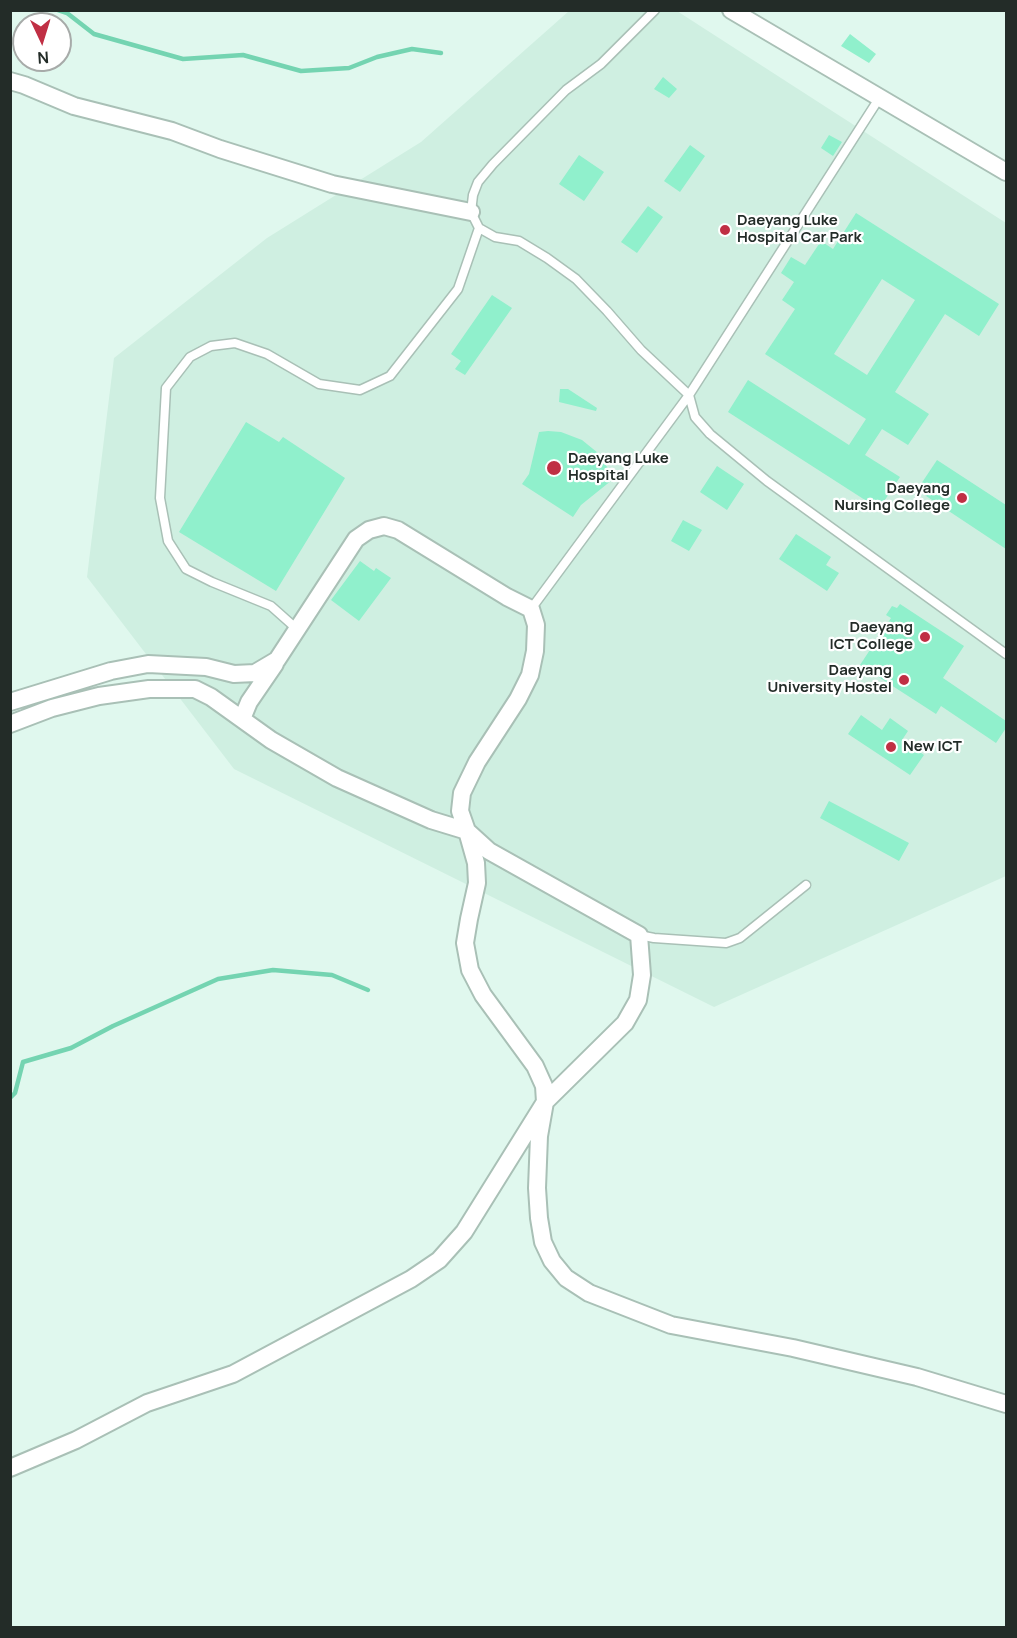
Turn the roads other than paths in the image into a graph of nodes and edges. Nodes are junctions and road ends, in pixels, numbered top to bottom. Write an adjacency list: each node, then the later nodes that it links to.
1 (655, 10): 6 (lane)
2 (731, 10): 4 (street)
3 (10, 81): 6 (street)
4 (880, 97): 5 (street); 8 (lane)
5 (1006, 172)
6 (471, 212): 7 (lane)
7 (479, 228): 8 (lane); 10 (lane)
8 (689, 395): 9 (lane); 11 (lane)
9 (531, 609): 10 (street); 18 (street)
10 (298, 630): 12 (street)
11 (1006, 654)
12 (277, 660): 13 (street); 16 (street)
13 (234, 674): 14 (street); 15 (street)
14 (195, 690): 16 (street); 17 (street)
15 (10, 702)
16 (242, 719): 18 (street)
17 (10, 724)
18 (467, 831): 20 (street); 21 (street)
19 (806, 885): 20 (lane)
20 (639, 935): 21 (street)
21 (545, 1102): 22 (street); 23 (street)
22 (1006, 1404)
23 (10, 1468)

